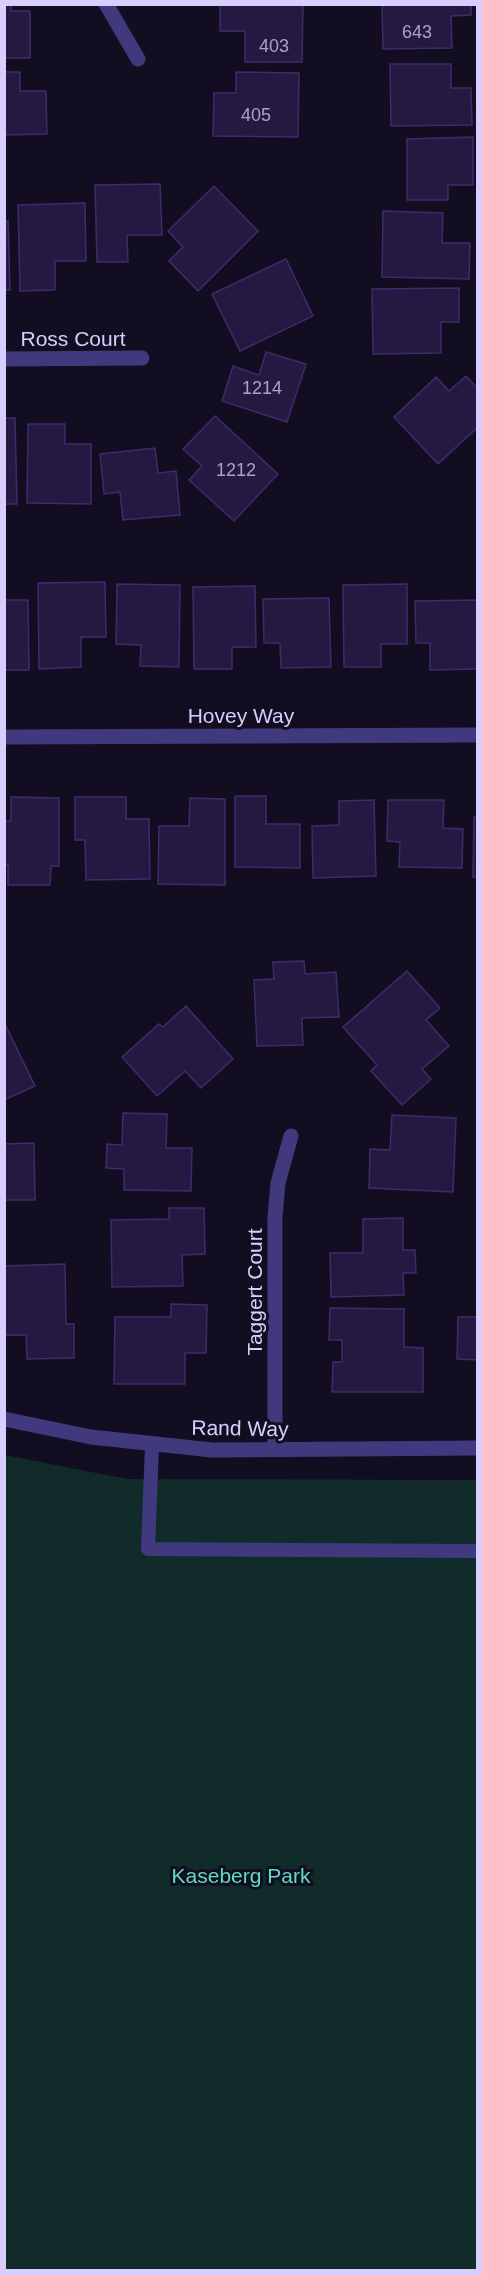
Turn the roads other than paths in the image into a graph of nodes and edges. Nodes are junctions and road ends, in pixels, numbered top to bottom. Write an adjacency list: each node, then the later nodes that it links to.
1 (106, 4): 2 (street)
2 (138, 60)
3 (142, 358): 4 (street, Ross Court)
4 (4, 359)
5 (477, 735): 6 (street, Hovey Way)
6 (4, 738)
7 (291, 1136): 11 (street, Taggert Court)
8 (4, 1419): 9 (street, Rand Way)
9 (152, 1446): 11 (street, Rand Way); 12 (lane)
10 (477, 1448): 11 (street, Rand Way)
11 (275, 1449)
12 (477, 1551)

